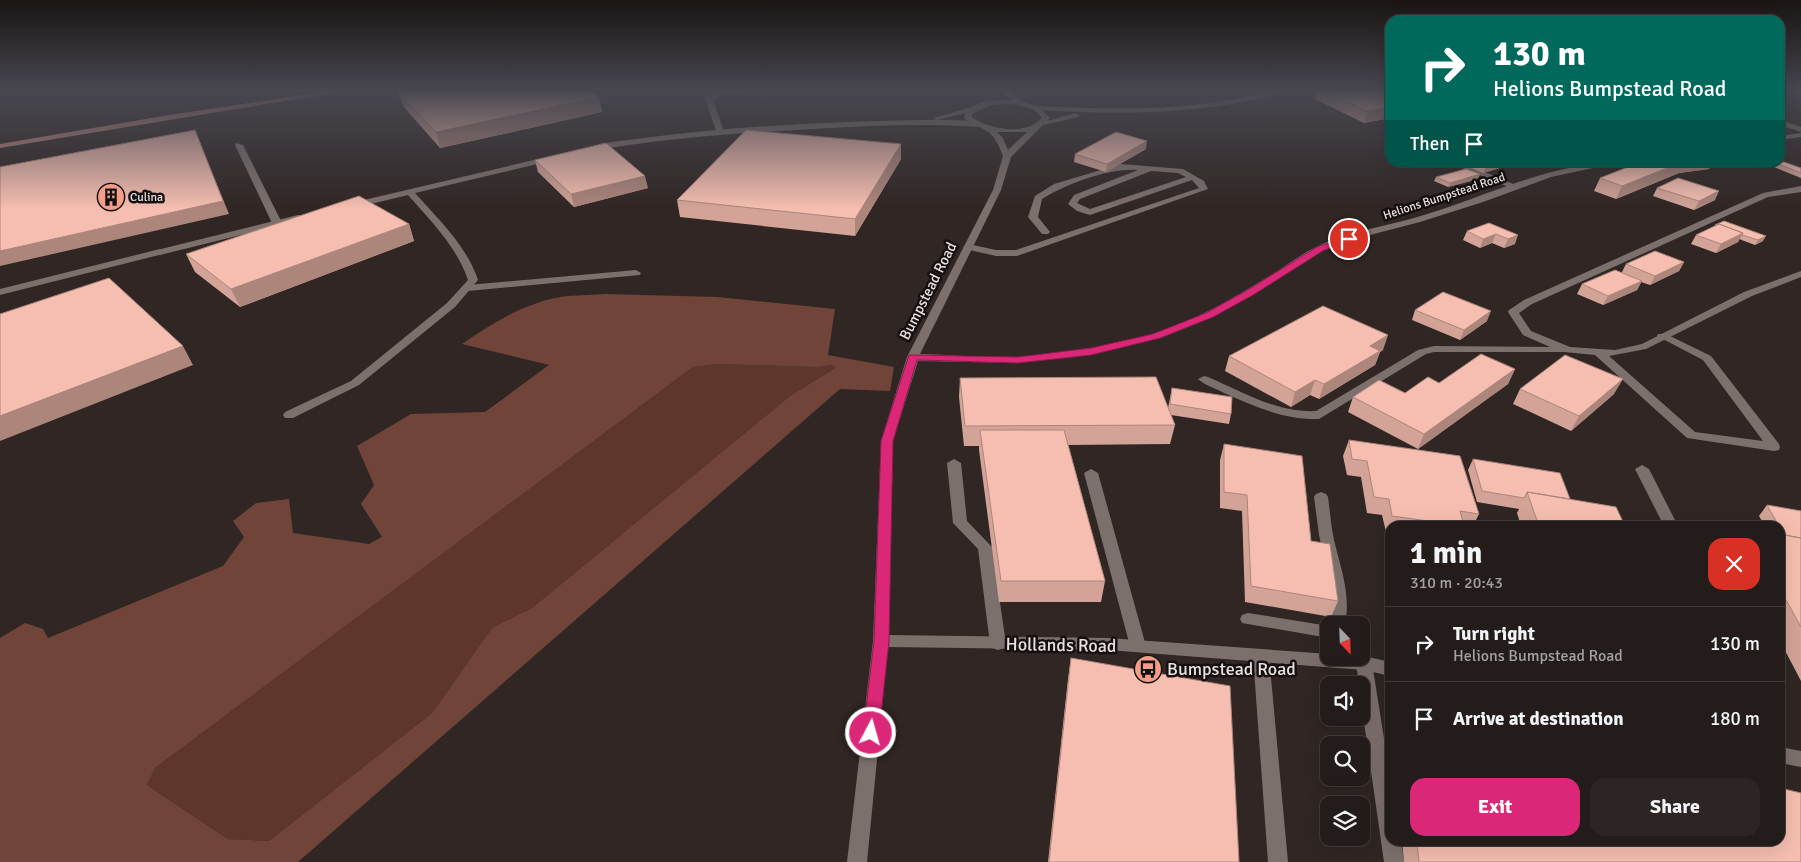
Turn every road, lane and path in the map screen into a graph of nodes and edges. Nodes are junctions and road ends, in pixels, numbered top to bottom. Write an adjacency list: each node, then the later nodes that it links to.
1 (104, 129): 11 (main road)
2 (775, 129): 7 (street)
3 (989, 129): 13 (street)
4 (998, 129): 5 (street)
5 (1020, 129)
6 (1035, 129): 13 (street)
7 (720, 132): 12 (street)
8 (1801, 135): 9 (street)
9 (1785, 137)
10 (239, 145): 24 (street)
11 (0, 146)
12 (586, 150)
13 (1006, 156): 26 (street, Bumpstead Road)
14 (558, 157): 21 (street)
15 (1465, 167): 19 (street)
16 (1591, 167): 19 (street, Helions Bumpstead Road)
17 (1150, 168): 18 (street); 18 (street); 25 (street)
18 (1194, 177): 26 (street)
19 (1514, 186): 34 (street, Helions Bumpstead Road)
20 (1801, 189): 32 (street)
21 (410, 192): 22 (street); 29 (street)
22 (344, 208)
23 (306, 216): 24 (street)
24 (277, 223): 30 (street)
25 (1045, 232)
26 (968, 247): 34 (street, Bumpstead Road)
27 (636, 273): 29 (street)
28 (1801, 274): 31 (street)
29 (468, 288): 36 (street)
30 (0, 292)
31 (1662, 336): 33 (street); 33 (street)
32 (1568, 350): 33 (street); 35 (street)
33 (1598, 352)
34 (913, 357): 45 (street, Bumpstead Road)
35 (1204, 379)
36 (289, 415)
37 (954, 463): 46 (street)
38 (1642, 469): 41 (street)
39 (1091, 473): 47 (street)
40 (1321, 497): 42 (street)
41 (1668, 521)
42 (1340, 616)
43 (1248, 618): 44 (street)
44 (1320, 630)
45 (882, 641): 46 (street, Hollands Road); 55 (street, Bumpstead Road)
46 (998, 644): 47 (street, Hollands Road)
47 (1138, 646): 48 (street, Hollands Road)
48 (1261, 656): 49 (street, Hollands Road); 56 (street)
49 (1320, 658)
50 (1370, 664): 52 (street, Hollands Road)
51 (1364, 666): 53 (street)
52 (1385, 668)
53 (1385, 803)
54 (1392, 846): 57 (street)
55 (857, 862)
56 (1278, 862)
57 (1394, 862)

